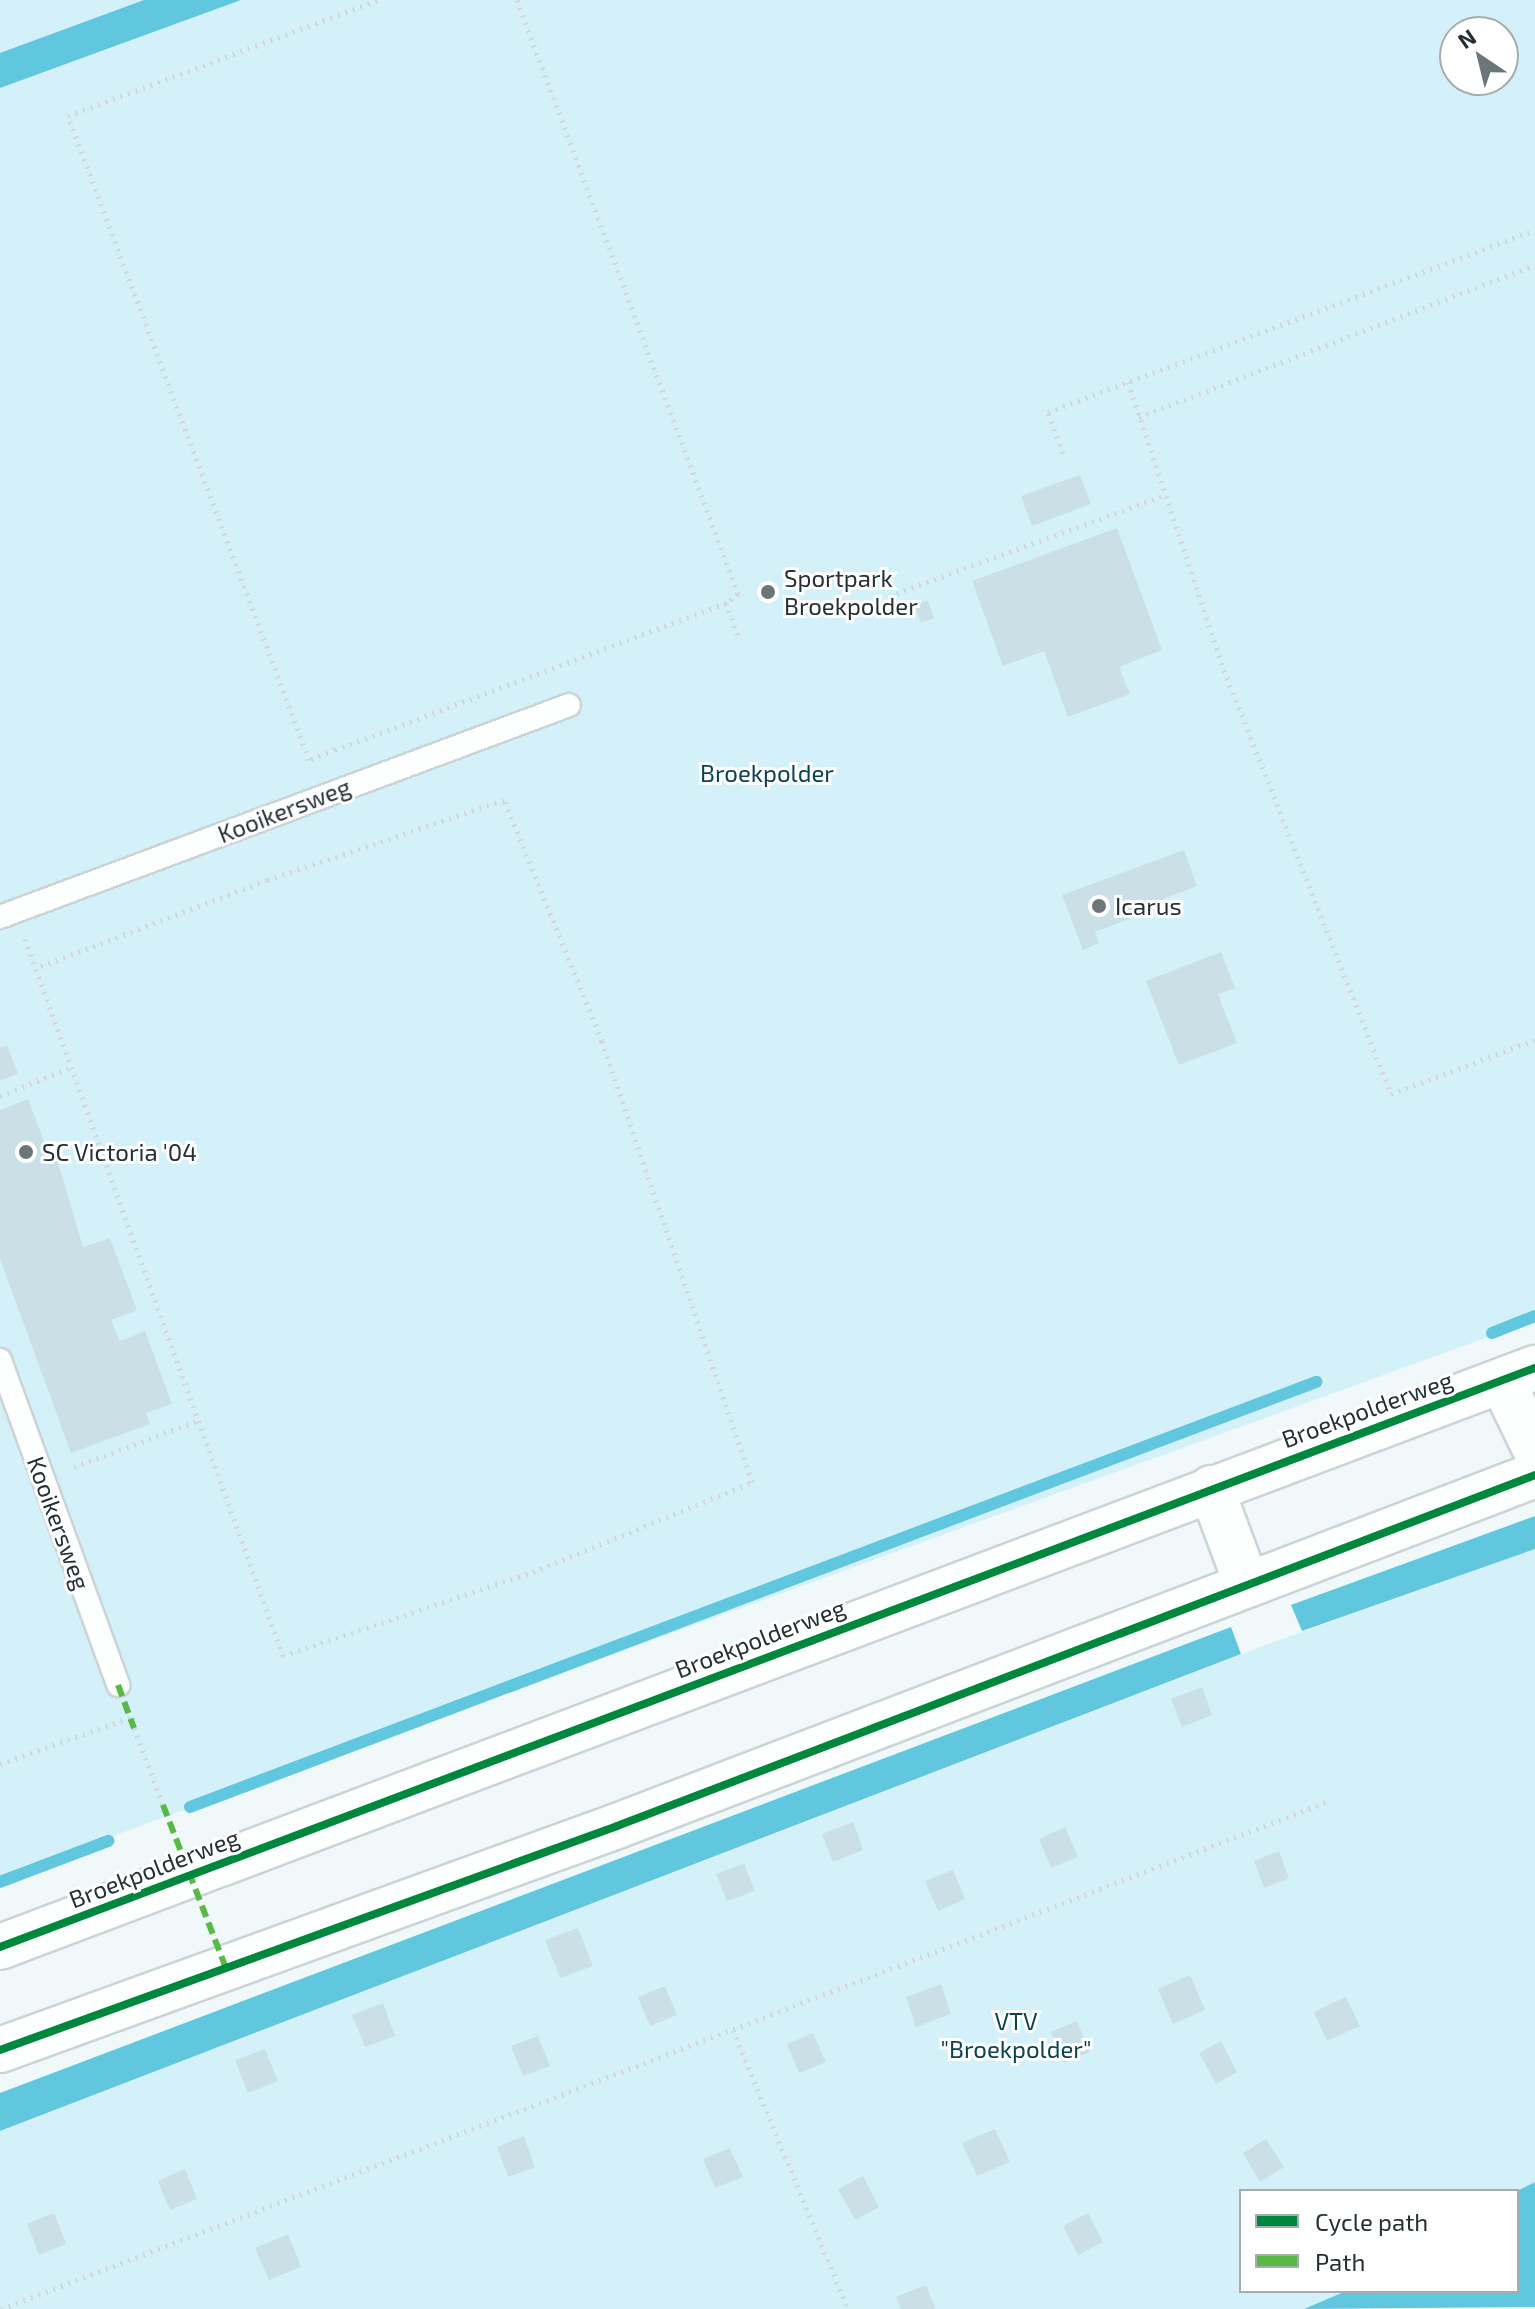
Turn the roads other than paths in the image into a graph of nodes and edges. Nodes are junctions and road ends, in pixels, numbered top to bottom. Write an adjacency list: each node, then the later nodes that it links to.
1 (569, 705): 2 (lane, Kooikersweg)
2 (0, 917)
3 (0, 1360): 9 (lane, Kooikersweg)
4 (1518, 1374): 5 (street); 7 (street, Broekpolderweg)
5 (1535, 1449)
6 (1535, 1475): 8 (street)
7 (1211, 1488): 8 (street); 10 (street, Broekpolderweg)
8 (1247, 1585): 11 (street)
9 (118, 1685)
10 (0, 1947)
11 (0, 2050)

